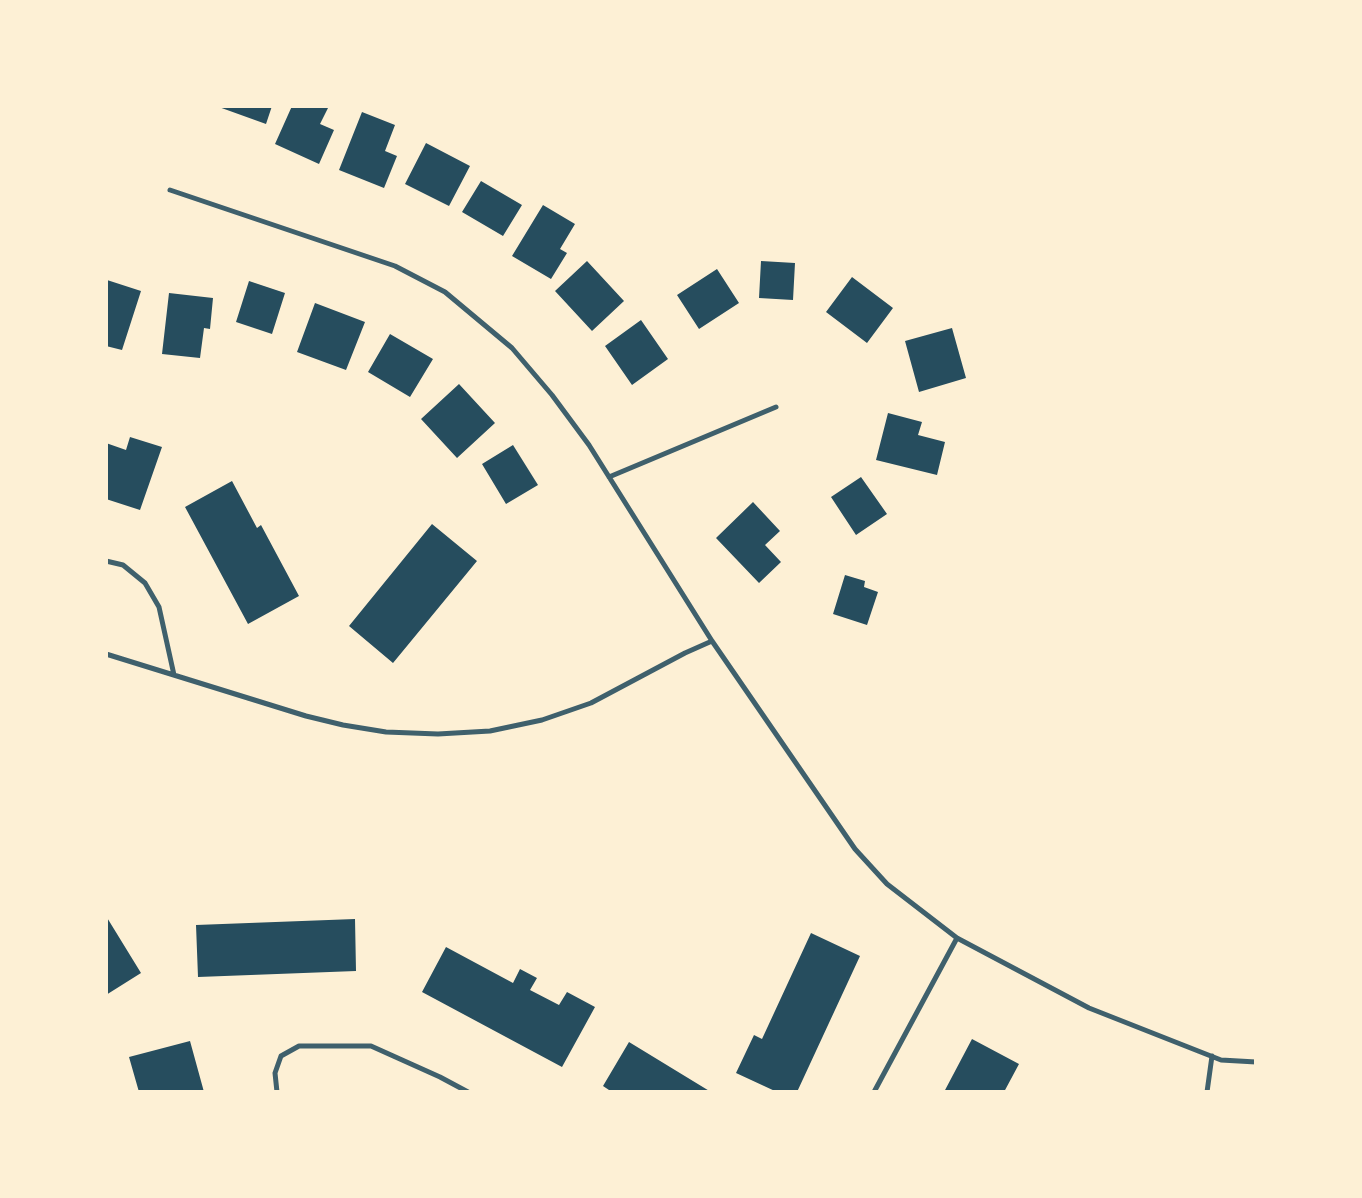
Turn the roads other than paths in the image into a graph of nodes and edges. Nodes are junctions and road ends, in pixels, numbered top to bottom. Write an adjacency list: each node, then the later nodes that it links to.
1 (170, 190): 3 (street)
2 (776, 407): 3 (street)
3 (609, 477): 5 (street)
4 (106, 560): 7 (street)
5 (712, 641): 7 (street); 8 (street)
6 (106, 654): 7 (street)
7 (174, 675)
8 (956, 938): 9 (street); 13 (street)
9 (1212, 1056): 10 (street); 14 (street)
10 (1256, 1062)
11 (278, 1092): 12 (street)
12 (468, 1092)
13 (874, 1092)
14 (1207, 1092)

